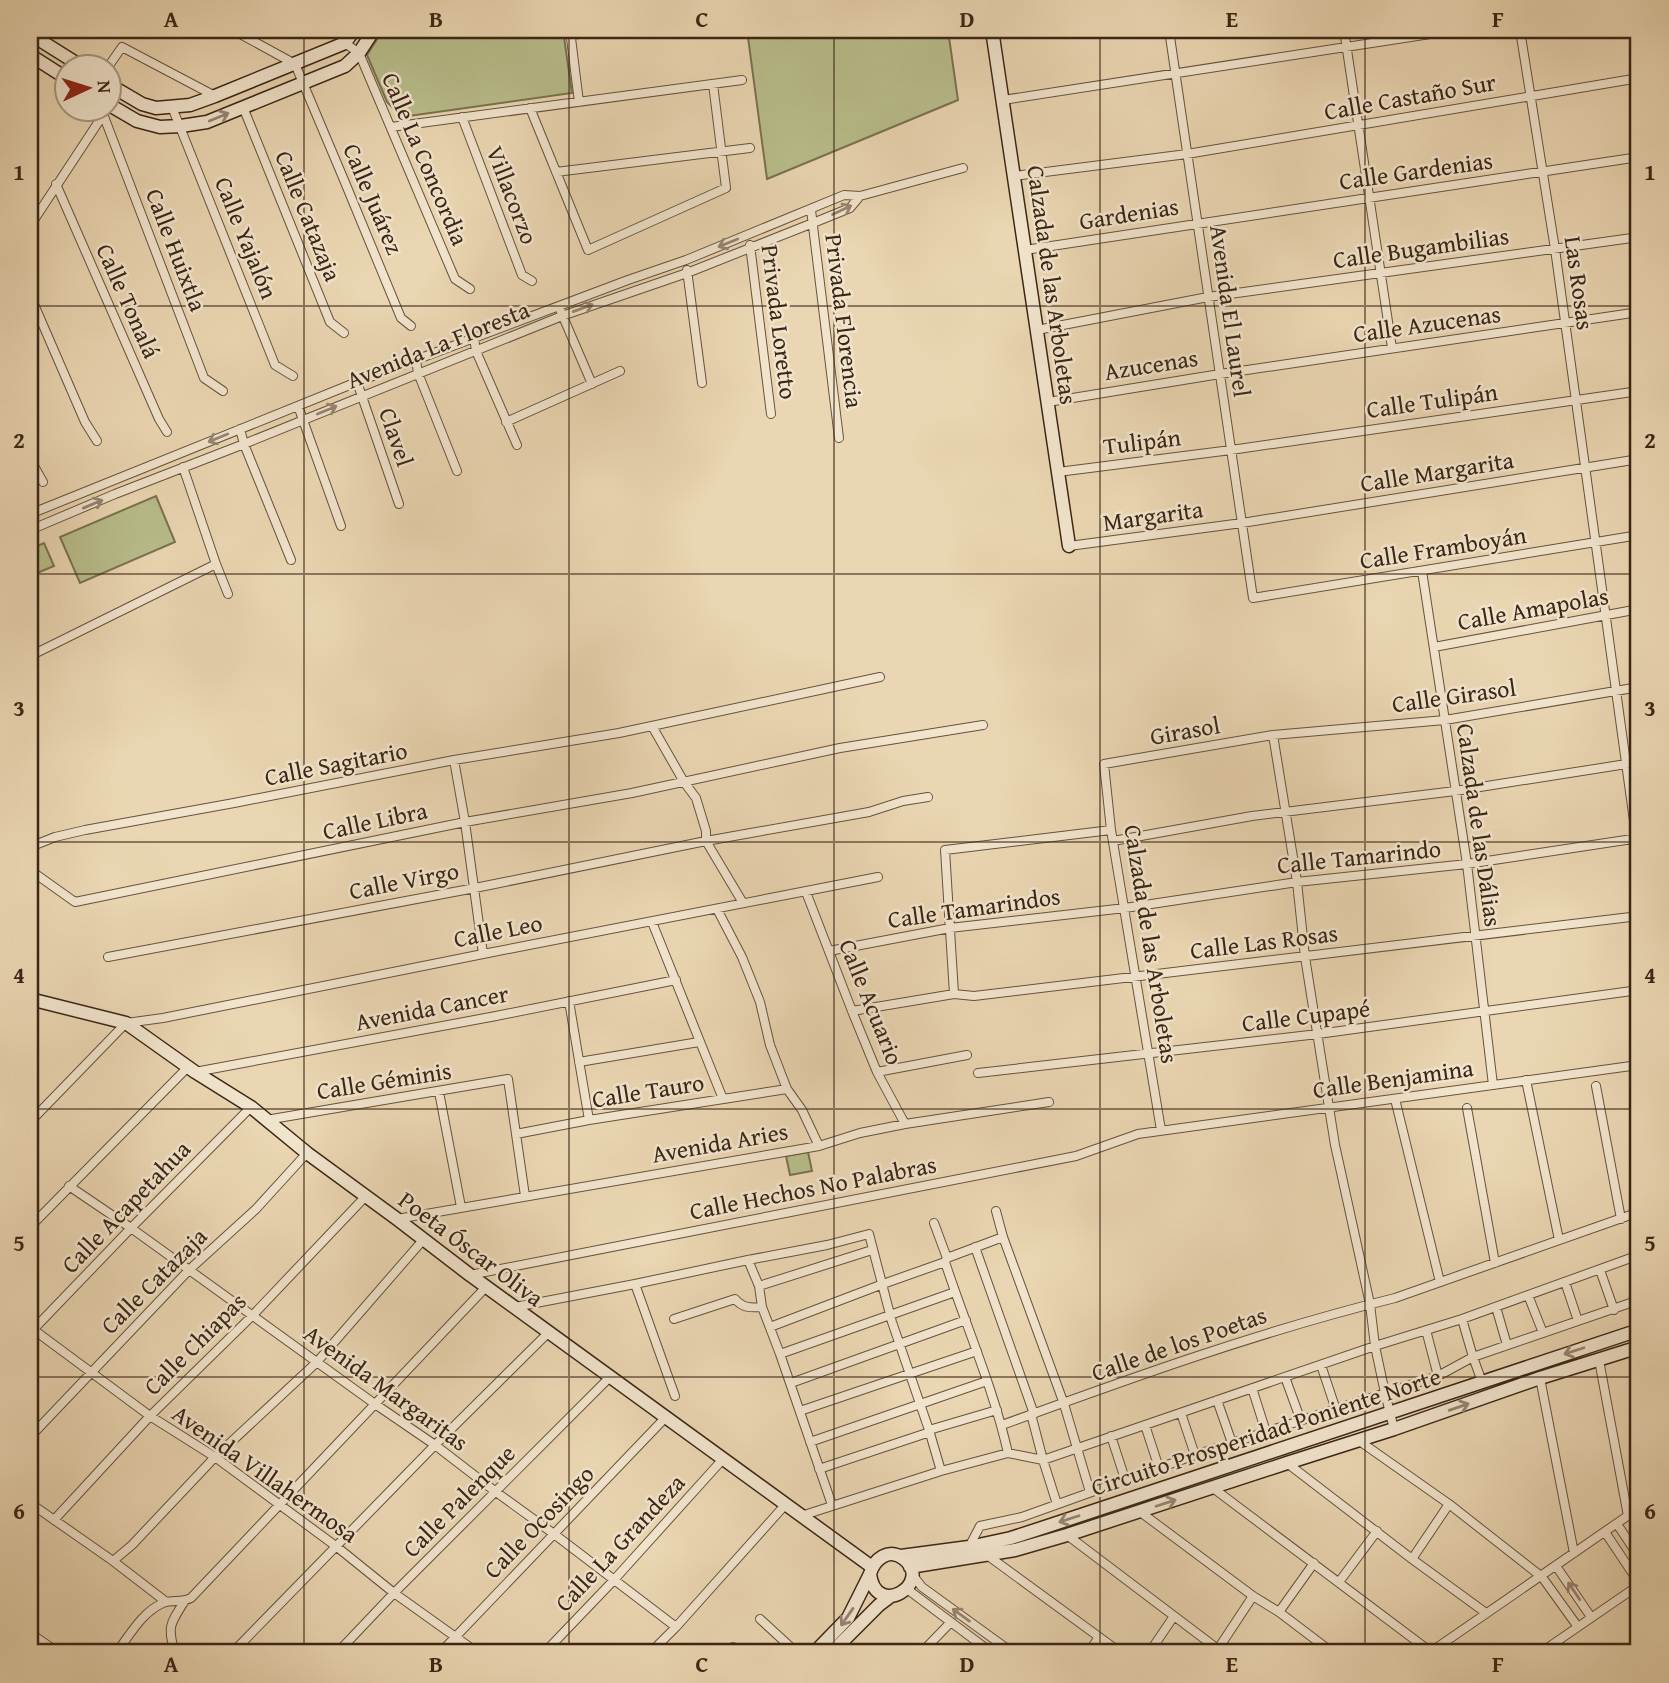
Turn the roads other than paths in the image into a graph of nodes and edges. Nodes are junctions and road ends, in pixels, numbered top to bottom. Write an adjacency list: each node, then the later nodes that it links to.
1 (233, 30): 17 (street)
2 (374, 30): 15 (street)
3 (609, 30): 9 (street)
4 (992, 30): 27 (street, Calzada de las Arboletas)
5 (1169, 30): 19 (street, Avenida El Laurel)
6 (1344, 30): 12 (street)
7 (1456, 30): 12 (street)
8 (1520, 30): 26 (street, Las Rosas)
9 (570, 32): 28 (street)
10 (30, 34): 13 (street)
11 (350, 34): 15 (street, Calle La Concordia); 17 (street)
12 (1346, 47): 19 (street); 36 (street)
13 (59, 52)
14 (118, 52): 25 (street)
15 (359, 53): 22 (street); 38 (street, Calle La Concordia)
16 (30, 55): 18 (street)
17 (295, 64): 22 (street, Calle Juárez); 25 (street)
18 (52, 69)
19 (1175, 73): 27 (street); 41 (street, Avenida El Laurel)
20 (1639, 78): 26 (street, Calle Castaño Sur)
21 (742, 80): 23 (street)
22 (302, 83): 30 (street); 72 (street, Calle Juárez)
23 (713, 84): 28 (street); 40 (street)
24 (122, 92): 29 (street)
25 (215, 96): 29 (street)
26 (1531, 96): 36 (street, Calle Castaño Sur); 45 (street, Las Rosas)
27 (1003, 100): 46 (street, Calzada de las Arboletas)
28 (579, 102): 31 (street)
29 (172, 107): 37 (street, Calle Yajalón)
30 (243, 107): 37 (street, one-way to 30); 74 (street, Calle Catazaja)
31 (530, 108): 33 (street); 44 (street)
32 (122, 115): 37 (street)
33 (462, 117): 38 (street); 63 (street, Villacorzo)
34 (97, 122): 47 (street)
35 (111, 122): 86 (street, Calle Huixtla)
36 (1358, 125): 41 (street, Calle Castaño Sur); 49 (street)
37 (181, 126): 82 (street, Calle Yajalón)
38 (391, 127): 64 (street, Calle La Concordia)
39 (750, 148): 40 (street)
40 (722, 151): 44 (street); 44 (street)
41 (1187, 154): 46 (street, Calle Castaño Sur); 52 (street, Avenida El Laurel)
42 (1639, 157): 45 (street, Calle Gardenias)
43 (963, 168): 48 (street, Avenida La Floresta)
44 (556, 172)
45 (1543, 172): 49 (street, Calle Gardenias); 57 (street, Las Rosas)
46 (1014, 176): 58 (street, Calzada de las Arboletas)
47 (56, 184): 53 (street); 96 (street, Calle Tonalá)
48 (860, 196): 50 (street, Avenida La Floresta); 51 (street, Avenida La Floresta, one-way to 48)
49 (1369, 197): 52 (street, Calle Gardenias); 61 (street)
50 (811, 210): 51 (street, Privada Florencia); 54 (street, Avenida La Floresta)
51 (813, 223): 56 (street, Avenida La Floresta); 97 (street, Privada Florencia)
52 (1198, 223): 58 (street, Gardenias); 67 (street, Avenida El Laurel)
53 (30, 226)
54 (749, 235): 56 (street, Privada Loretto); 59 (street, Avenida La Floresta, one-way to 59)
55 (1639, 237): 57 (street, Calle Bugambilias)
56 (750, 248): 60 (street, Avenida La Floresta); 92 (street, Privada Loretto)
57 (1555, 249): 61 (street, Calle Bugambilias); 71 (street, Las Rosas)
58 (1025, 250): 73 (street, Calzada de las Arboletas)
59 (686, 260): 60 (street); 62 (street, Avenida La Floresta)
60 (687, 273): 65 (street, Avenida La Floresta); 84 (street)
61 (1381, 273): 67 (street, Calle Bugambilias); 76 (street)
62 (628, 280): 65 (street); 68 (street, Avenida La Floresta)
63 (532, 281)
64 (470, 289)
65 (631, 291): 70 (street, Avenida La Floresta, one-way to 65)
66 (30, 295): 98 (street)
67 (1209, 297): 73 (street, Calle Bugambilias); 81 (street, Avenida El Laurel)
68 (559, 306): 70 (street); 75 (street, Avenida La Floresta)
69 (1639, 312): 71 (street, Calle Azucenas)
70 (562, 316): 77 (street, Avenida La Floresta); 85 (street)
71 (1565, 323): 76 (street, Calle Azucenas); 89 (street, Las Rosas)
72 (411, 326)
73 (1037, 330): 90 (street, Calzada de las Arboletas)
74 (344, 333)
75 (474, 338): 77 (street); 78 (street, Avenida La Floresta)
76 (1392, 348): 81 (street, Calle Azucenas)
77 (476, 351): 80 (street, Avenida La Floresta); 94 (street)
78 (416, 360): 80 (street); 83 (street, Avenida La Floresta)
79 (620, 371): 85 (street)
80 (418, 373): 88 (street, Avenida La Floresta); 106 (street)
81 (1220, 373): 90 (street, Azucenas); 101 (street, Avenida El Laurel)
82 (293, 376)
83 (357, 382): 88 (street, Clavel); 91 (street, Avenida La Floresta)
84 (702, 383)
85 (592, 384): 94 (street)
86 (223, 391)
87 (1639, 391): 89 (street, Calle Tulipán)
88 (361, 397): 93 (street, Avenida La Floresta, one-way to 88); 109 (street, Clavel)
89 (1576, 400): 101 (street, Calle Tulipán); 105 (street, Las Rosas)
90 (1048, 402): 107 (street, Calzada de las Arboletas)
91 (298, 406): 93 (street); 95 (street, Avenida La Floresta)
92 (771, 414)
93 (304, 419): 99 (street, Avenida La Floresta); 112 (street)
94 (506, 422): 100 (street)
95 (240, 429): 99 (street); 110 (street, Avenida La Floresta, one-way to 110)
96 (167, 432)
97 (839, 438)
98 (97, 442)
99 (244, 444): 104 (street, Avenida La Floresta); 117 (street)
100 (517, 445)
101 (1231, 450): 107 (street, Tulipán); 111 (street, Avenida El Laurel)
102 (30, 459): 108 (street)
103 (1639, 459): 105 (street, Calle Margarita)
104 (183, 467): 113 (street, Avenida La Floresta, one-way to 104); 118 (street)
105 (1585, 467): 111 (street, Calle Margarita); 115 (street, Las Rosas)
106 (457, 471)
107 (1058, 472): 116 (street, Calzada de las Arboletas)
108 (43, 482)
109 (399, 504)
110 (30, 514)
111 (1242, 523): 116 (street, Margarita); 121 (street, Avenida El Laurel)
112 (341, 526)
113 (30, 530)
114 (1639, 535): 115 (street, Calle Framboyán)
115 (1596, 542): 119 (street, Calle Framboyán); 123 (street, Las Rosas)
116 (1069, 546)
117 (291, 560)
118 (216, 564): 120 (street); 125 (street)
119 (1422, 570): 121 (street, Calle Framboyán); 124 (street, Calzada de las Dálias)
120 (228, 594)
121 (1253, 598)
122 (1639, 609): 123 (street, Calle Amapolas)
123 (1606, 615): 124 (street, Calle Amapolas); 128 (street, Las Rosas)
124 (1433, 647): 129 (street, Calzada de las Dálias)
125 (30, 656)
126 (880, 677): 131 (street, Calle Sagitario)
127 (1639, 687): 128 (street, Calle Girasol)
128 (1616, 691): 129 (street, Calle Girasol); 136 (street, Las Rosas)
129 (1445, 720): 132 (street, Calle Girasol); 138 (street, Calzada de las Dálias)
130 (983, 724): 137 (street, Calle Libra)
131 (652, 726): 133 (street, Calle Sagitario); 137 (street)
132 (1273, 735): 135 (street, Girasol); 140 (street)
133 (454, 760): 141 (street); 146 (street, Calle Sagitario)
134 (1639, 762): 136 (street)
135 (1104, 764): 142 (street, Calzada de las Arboletas)
136 (1626, 764): 138 (street); 143 (street, Las Rosas)
137 (684, 782): 141 (street, Calle Libra); 144 (street)
138 (1455, 791): 140 (street); 148 (street, Calzada de las Dálias)
139 (928, 797): 144 (street, Calle Virgo)
140 (1285, 812): 145 (street); 151 (street)
141 (465, 822): 149 (street, Calle Libra); 152 (street)
142 (1111, 830): 145 (street, Calzada de las Arboletas); 159 (street)
143 (1638, 838): 147 (street, Las Rosas); 148 (street, Calle Tamarindo)
144 (706, 841): 152 (street, Calle Virgo); 154 (street)
145 (1113, 841): 155 (street, Calzada de las Arboletas)
146 (30, 847)
147 (1639, 857)
148 (1467, 864): 151 (street, Calle Tamarindo); 160 (street, Calzada de las Dálias)
149 (30, 870)
150 (878, 877): 153 (street, Calle Leo)
151 (1297, 882): 155 (street, Calle Tamarindo); 164 (street)
152 (475, 888): 162 (street); 163 (street, Calle Virgo)
153 (806, 892): 154 (street, Calle Leo); 161 (street, Calle Acuario)
154 (743, 903): 156 (street, Calle Leo)
155 (1125, 908): 159 (street, Calle Tamarindos); 165 (street, Calzada de las Arboletas)
156 (717, 909): 158 (street, Calle Leo); 186 (street)
157 (1639, 916): 160 (street, Calle Las Rosas)
158 (652, 922): 162 (street, Calle Leo); 166 (street)
159 (950, 928): 161 (street, Calle Tamarindos); 168 (street)
160 (1475, 937): 164 (street, Calle Las Rosas); 172 (street, Calzada de las Dálias)
161 (829, 951): 171 (street, Calle Acuario)
162 (483, 954): 173 (street, Calle Leo)
163 (108, 957)
164 (1305, 957): 165 (street, Calle Las Rosas); 174 (street)
165 (1135, 977): 168 (street, Calle Las Rosas); 176 (street, Calzada de las Arboletas)
166 (676, 979): 170 (street, Avenida Cancer); 175 (street)
167 (1639, 990): 172 (street, Calle Cupapé)
168 (954, 994): 171 (street, Calle Las Rosas)
169 (30, 999): 173 (street, Poeta Óscar Oliva)
170 (569, 1001): 178 (street); 180 (street, Avenida Cancer)
171 (852, 1011): 181 (street, Calle Acuario)
172 (1484, 1012): 174 (street, Calle Cupapé); 184 (street, Calzada de las Dálias)
173 (126, 1023): 180 (street, Poeta Óscar Oliva); 196 (street)
174 (1318, 1034): 176 (street, Calle Cupapé); 192 (street)
175 (699, 1042): 178 (street); 188 (street)
176 (1147, 1054): 182 (street, Calle Cupapé); 198 (street, Calzada de las Arboletas)
177 (967, 1055): 181 (street)
178 (579, 1062): 195 (street)
179 (1631, 1066): 183 (street, Calle Benjamina)
180 (191, 1069): 191 (street, Poeta Óscar Oliva); 202 (street)
181 (877, 1072): 197 (street, Calle Acuario)
182 (978, 1073)
183 (1525, 1080): 184 (street, Calle Benjamina); 215 (street)
184 (1493, 1085): 189 (street, Calle Benjamina)
185 (1596, 1086): 209 (street)
186 (787, 1089): 188 (street, Calle Tauro); 200 (street)
187 (439, 1092): 194 (street, Calle Géminis); 199 (street, Calle Géminis); 205 (street)
188 (723, 1099): 195 (street, Calle Tauro)
189 (1395, 1099): 192 (street, Calle Benjamina); 226 (street)
190 (1049, 1102): 197 (street, Avenida Aries)
191 (251, 1107): 194 (street, Poeta Óscar Oliva); 212 (street, Calle Acapetahua)
192 (1328, 1108): 198 (street, Calle Benjamina); 235 (street)
193 (1466, 1108): 221 (street)
194 (266, 1120): 201 (street, Poeta Óscar Oliva)
195 (589, 1120): 199 (street, Calle Tauro)
196 (30, 1122)
197 (905, 1124): 200 (street, Avenida Aries)
198 (1161, 1130): 225 (street, Calle Hechos No Palabras)
199 (516, 1134): 203 (street)
200 (819, 1146): 203 (street, Avenida Aries)
201 (307, 1153): 204 (street, Poeta Óscar Oliva); 222 (street, Calle Catazaja)
202 (69, 1186): 211 (street); 212 (street, Avenida Margaritas)
203 (525, 1196): 205 (street, Avenida Aries)
204 (365, 1197): 208 (street, Poeta Óscar Oliva); 241 (street, Calle Chiapas)
205 (461, 1207): 208 (street, Avenida Aries)
206 (996, 1211): 213 (street)
207 (1639, 1212): 209 (street, Calle de los Poetas)
208 (397, 1219): 214 (street, Poeta Óscar Oliva)
209 (1620, 1219): 215 (street, Calle de los Poetas)
210 (934, 1223): 220 (street)
211 (30, 1227)
212 (131, 1228): 222 (street, Avenida Margaritas); 247 (street, Calle Acapetahua)
213 (1003, 1237): 216 (street); 277 (street)
214 (423, 1240): 225 (street, Poeta Óscar Oliva); 260 (street)
215 (1559, 1240): 221 (street, Calle de los Poetas)
216 (975, 1247): 220 (street); 283 (street)
217 (872, 1250): 219 (street); 228 (street); 230 (street)
218 (1637, 1256): 223 (street); 224 (street)
219 (748, 1260): 229 (street); 230 (street)
220 (946, 1260): 228 (street); 232 (street)
221 (1495, 1263): 226 (street, Calle de los Poetas)
222 (189, 1270): 241 (street, Avenida Margaritas); 262 (street, Calle Catazaja)
223 (1600, 1270): 227 (street); 239 (street)
224 (1639, 1270)
225 (470, 1275): 231 (street, Poeta Óscar Oliva)
226 (1440, 1282): 235 (street, Calle de los Poetas)
227 (1565, 1282): 233 (street); 245 (street)
228 (883, 1283): 240 (street); 246 (street)
229 (635, 1284): 236 (street); 273 (street)
230 (758, 1286): 237 (street)
231 (486, 1287): 236 (street, Poeta Óscar Oliva); 276 (street)
232 (955, 1292): 240 (street); 244 (street)
233 (1528, 1295): 238 (street); 251 (street)
234 (1639, 1300): 239 (street)
235 (1370, 1304): 254 (street); 277 (street, Calle de los Poetas)
236 (514, 1307): 250 (street, Poeta Óscar Oliva)
237 (762, 1307): 243 (street); 246 (street)
238 (1496, 1307): 242 (street); 253 (street)
239 (1614, 1310): 245 (street)
240 (890, 1314): 252 (street); 257 (street)
241 (252, 1316): 260 (street, Avenida Margaritas); 284 (street, Calle Chiapas)
242 (1462, 1318): 248 (street); 258 (street)
243 (674, 1319)
244 (966, 1320): 252 (street); 256 (street)
245 (1578, 1321): 251 (street)
246 (771, 1327): 257 (street)
247 (31, 1330): 262 (street, Avenida Villahermosa)
248 (1426, 1330): 254 (street); 264 (street)
249 (1639, 1330): 269 (street, Circuito Prosperidad Poniente Norte, one-way to 269)
250 (549, 1332): 265 (street, Poeta Óscar Oliva); 297 (street)
251 (1543, 1333): 253 (street)
252 (900, 1345): 263 (street); 270 (street)
253 (1507, 1345): 258 (street)
254 (1375, 1346): 261 (street); 272 (street)
255 (1639, 1347): 259 (street, Circuito Prosperidad Poniente Norte)
256 (977, 1351): 263 (street); 268 (street)
257 (780, 1354): 270 (street)
258 (1472, 1357): 264 (street); 269 (street)
259 (1599, 1360): 267 (street, Circuito Prosperidad Poniente Norte); 322 (street)
260 (317, 1362): 276 (street, Avenida Margaritas); 301 (street)
261 (1321, 1364): 266 (street); 279 (street)
262 (91, 1372): 284 (street, Avenida Villahermosa); 293 (street, Calle Catazaja)
263 (911, 1374): 275 (street); 280 (street)
264 (1438, 1376): 272 (street)
265 (610, 1377): 285 (street, Poeta Óscar Oliva); 310 (street, Calle Palenque)
266 (1285, 1377): 271 (street); 286 (street)
267 (1540, 1378): 289 (street, Circuito Prosperidad Poniente Norte, one-way to 267); 331 (street)
268 (987, 1381): 275 (street); 278 (street)
269 (1482, 1382): 282 (street, Circuito Prosperidad Poniente Norte)
270 (791, 1383): 280 (street)
271 (1252, 1388): 274 (street); 291 (street)
272 (1385, 1393): 279 (street); 282 (street)
273 (675, 1396)
274 (1217, 1401): 281 (street); 296 (street)
275 (920, 1403): 290 (street); 295 (street)
276 (375, 1404): 297 (street, Avenida Margaritas); 317 (street)
277 (1064, 1404): 283 (street, Calle de los Poetas); 298 (street)
278 (998, 1410): 287 (street); 290 (street)
279 (1336, 1410): 286 (street)
280 (800, 1411): 295 (street)
281 (1181, 1413): 288 (street); 300 (street)
282 (1389, 1413): 289 (street); 330 (street, Circuito Prosperidad Poniente Norte, one-way to 330)
283 (1032, 1414): 287 (street, Calle de los Poetas); 303 (street)
284 (150, 1416): 301 (street, Avenida Villahermosa); 323 (street, Calle Chiapas)
285 (666, 1418): 302 (street, Poeta Óscar Oliva); 327 (street, Calle Ocosingo)
286 (1301, 1421): 291 (street)
287 (1002, 1425): 299 (street)
288 (1145, 1425): 292 (street); 305 (street)
289 (1394, 1429): 294 (street, Circuito Prosperidad Poniente Norte)
290 (930, 1431): 306 (street); 307 (street)
291 (1266, 1432): 296 (street)
292 (1111, 1436): 298 (street); 308 (street)
293 (30, 1437)
294 (1358, 1440): 304 (street, Circuito Prosperidad Poniente Norte); 314 (street)
295 (810, 1443): 306 (street)
296 (1231, 1443): 300 (street)
297 (435, 1445): 310 (street, Avenida Margaritas); 329 (street)
298 (1076, 1448): 303 (street); 311 (street)
299 (1008, 1453): 303 (street); 307 (street)
300 (1195, 1455): 305 (street)
301 (215, 1457): 317 (street, Avenida Villahermosa); 336 (street)
302 (723, 1459): 312 (street, Poeta Óscar Oliva); 342 (street, Calle La Grandeza)
303 (1043, 1460): 313 (street)
304 (1287, 1463): 309 (street, Circuito Prosperidad Poniente Norte); 325 (street)
305 (1158, 1468): 308 (street)
306 (819, 1469): 315 (street)
307 (941, 1471): 315 (street)
308 (1125, 1479): 311 (street)
309 (1213, 1488): 319 (street, Circuito Prosperidad Poniente Norte, one-way to 309); 337 (street)
310 (495, 1492): 327 (street, Avenida Margaritas); 346 (street, Calle Palenque)
311 (1090, 1492): 313 (street)
312 (785, 1504): 321 (street, Poeta Óscar Oliva); 357 (street)
313 (1058, 1504): 330 (street)
314 (1449, 1504): 335 (street); 341 (street)
315 (832, 1505): 321 (street)
316 (33, 1506): 320 (street); 323 (street)
317 (279, 1506): 329 (street, Avenida Villahermosa); 349 (street)
318 (1639, 1508): 322 (street)
319 (1139, 1511): 328 (street, Circuito Prosperidad Poniente Norte); 348 (street)
320 (30, 1516)
321 (801, 1516): 340 (street, Poeta Óscar Oliva)
322 (1628, 1516): 324 (street)
323 (54, 1520): 336 (street)
324 (1617, 1524): 326 (street); 334 (street)
325 (1377, 1531): 335 (street); 343 (street)
326 (1605, 1532): 331 (street); 344 (street)
327 (554, 1534): 342 (street, Avenida Margaritas); 361 (street, Calle Ocosingo)
328 (1067, 1535): 332 (street, Circuito Prosperidad Poniente Norte); 353 (street)
329 (337, 1547): 346 (street, Avenida Villahermosa); 362 (street)
330 (969, 1547): 333 (street, Circuito Prosperidad Poniente Norte)
331 (1574, 1553): 338 (street)
332 (987, 1555): 339 (street, Circuito Prosperidad Poniente Norte); 360 (street)
333 (901, 1556): 339 (street); 340 (street)
334 (1639, 1557)
335 (1412, 1559): 352 (street)
336 (113, 1561): 350 (street)
337 (1314, 1563): 343 (street); 351 (street)
338 (1556, 1566): 341 (street); 354 (street, one-way to 338)
339 (911, 1570): 345 (street); 380 (street, one-way to 339)
340 (871, 1571): 347 (street); 376 (street, one-way to 376)
341 (1542, 1577): 352 (street); 358 (street)
342 (613, 1581): 357 (street, Avenida Margaritas); 373 (street, Calle La Grandeza)
343 (1339, 1582): 364 (street)
344 (1639, 1584): 354 (street)
345 (907, 1590): 347 (street); 356 (street)
346 (394, 1593): 361 (street, Avenida Villahermosa); 370 (street, Calle Palenque)
347 (891, 1596): 377 (street)
348 (1253, 1596): 351 (street); 363 (street)
349 (187, 1600): 350 (street); 367 (street)
350 (165, 1601): 366 (street)
351 (1279, 1612): 384 (street)
352 (1486, 1613): 364 (street)
353 (1174, 1616): 363 (street); 383 (street)
354 (1591, 1617): 358 (street)
355 (761, 1619): 375 (street)
356 (950, 1623): 378 (street); 379 (street)
357 (676, 1627): 374 (street)
358 (1578, 1627): 385 (street)
359 (30, 1633): 365 (street)
360 (1099, 1637): 381 (street); 382 (street)
361 (455, 1638): 371 (street, Calle Ocosingo); 372 (street, Avenida Villahermosa)
362 (241, 1646): 368 (street); 369 (street)
363 (1220, 1651)
364 (1430, 1652)
365 (59, 1653)
366 (116, 1653)
367 (175, 1653)
368 (232, 1653)
369 (251, 1653)
370 (337, 1653)
371 (440, 1653)
372 (478, 1653)
373 (544, 1653)
374 (650, 1653)
375 (797, 1653)
376 (814, 1653)
377 (831, 1653)
378 (921, 1653)
379 (992, 1653)
380 (1013, 1653)
381 (1088, 1653)
382 (1121, 1653)
383 (1149, 1653)
384 (1332, 1653)
385 (1540, 1653)

